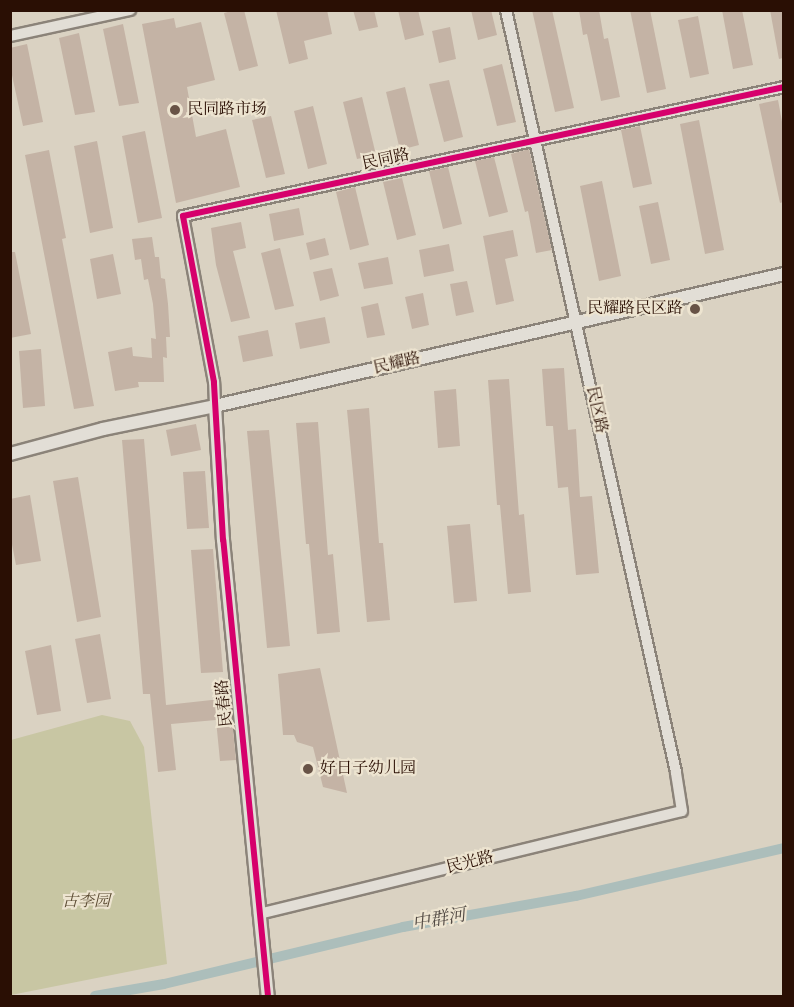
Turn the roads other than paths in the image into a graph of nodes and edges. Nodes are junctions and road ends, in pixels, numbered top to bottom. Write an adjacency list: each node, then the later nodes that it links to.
1 (130, 10): 3 (street)
2 (506, 10): 5 (street, 民区路)
3 (10, 36)
4 (783, 87): 5 (street, 民同路)
5 (536, 142): 7 (street, 民区路); 8 (street, 民同路)
6 (783, 274): 7 (street, 民耀路)
7 (577, 322): 8 (street, 民耀路); 10 (street, 民区路)
8 (215, 406): 9 (street, 民耀路); 11 (street, 民春路)
9 (10, 454)
10 (682, 812): 11 (street, 民光路)
11 (259, 914): 12 (street, 民春路)
12 (268, 996)

